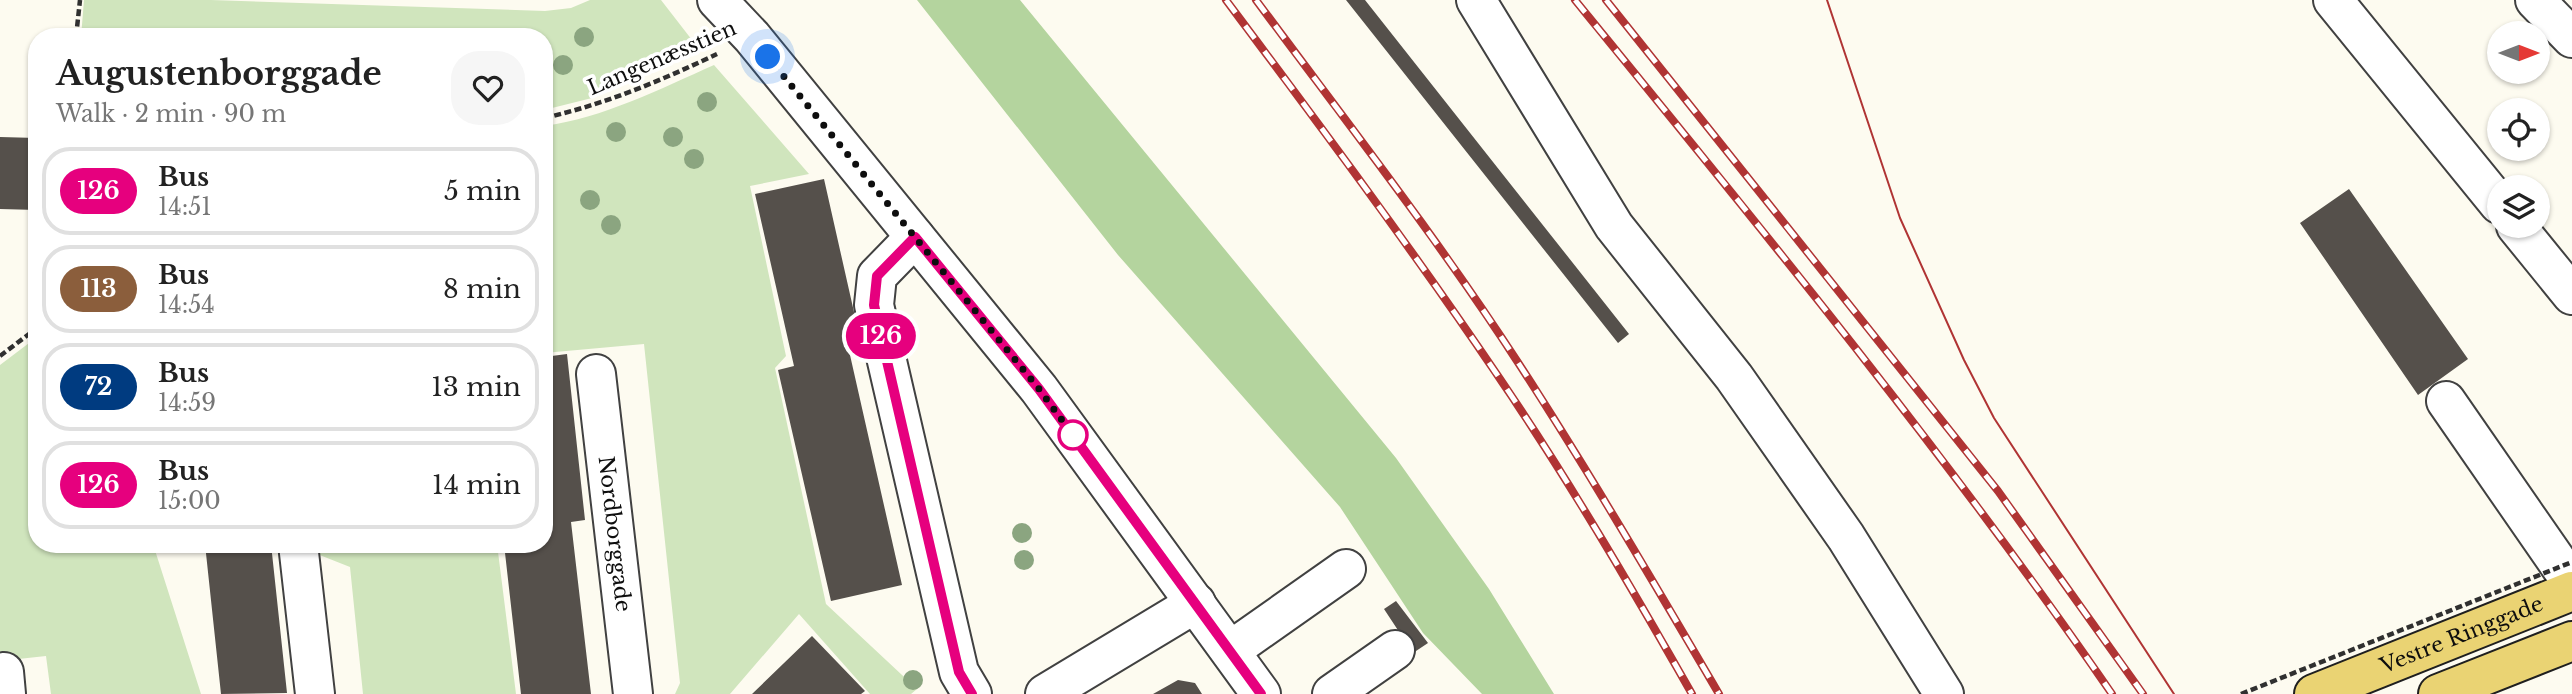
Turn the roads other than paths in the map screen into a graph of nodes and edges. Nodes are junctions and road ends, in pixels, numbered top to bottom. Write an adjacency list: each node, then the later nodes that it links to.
1 (717, 0): 7 (street)
2 (1476, 0): 26 (street)
3 (2333, 0): 6 (street)
4 (2535, 0): 5 (street)
5 (2572, 38)
6 (2487, 189)
7 (915, 237): 16 (street); 22 (street)
8 (2526, 238): 9 (street)
9 (2572, 295)
10 (596, 374): 21 (street, Nordborggade)
11 (2446, 401): 14 (street)
12 (299, 553): 20 (street)
13 (1346, 569): 18 (street)
14 (2572, 583)
15 (2572, 591): 27 (main road, Vestre Ringgade)
16 (1196, 603): 18 (street); 23 (street)
17 (2572, 640): 28 (main road)
18 (1231, 650): 24 (street)
19 (1395, 650): 25 (street)
20 (315, 694)
21 (633, 694)
22 (972, 694)
23 (1045, 694)
24 (1261, 694)
25 (1332, 694)
26 (1944, 694)
27 (2314, 694)
28 (2438, 694)

